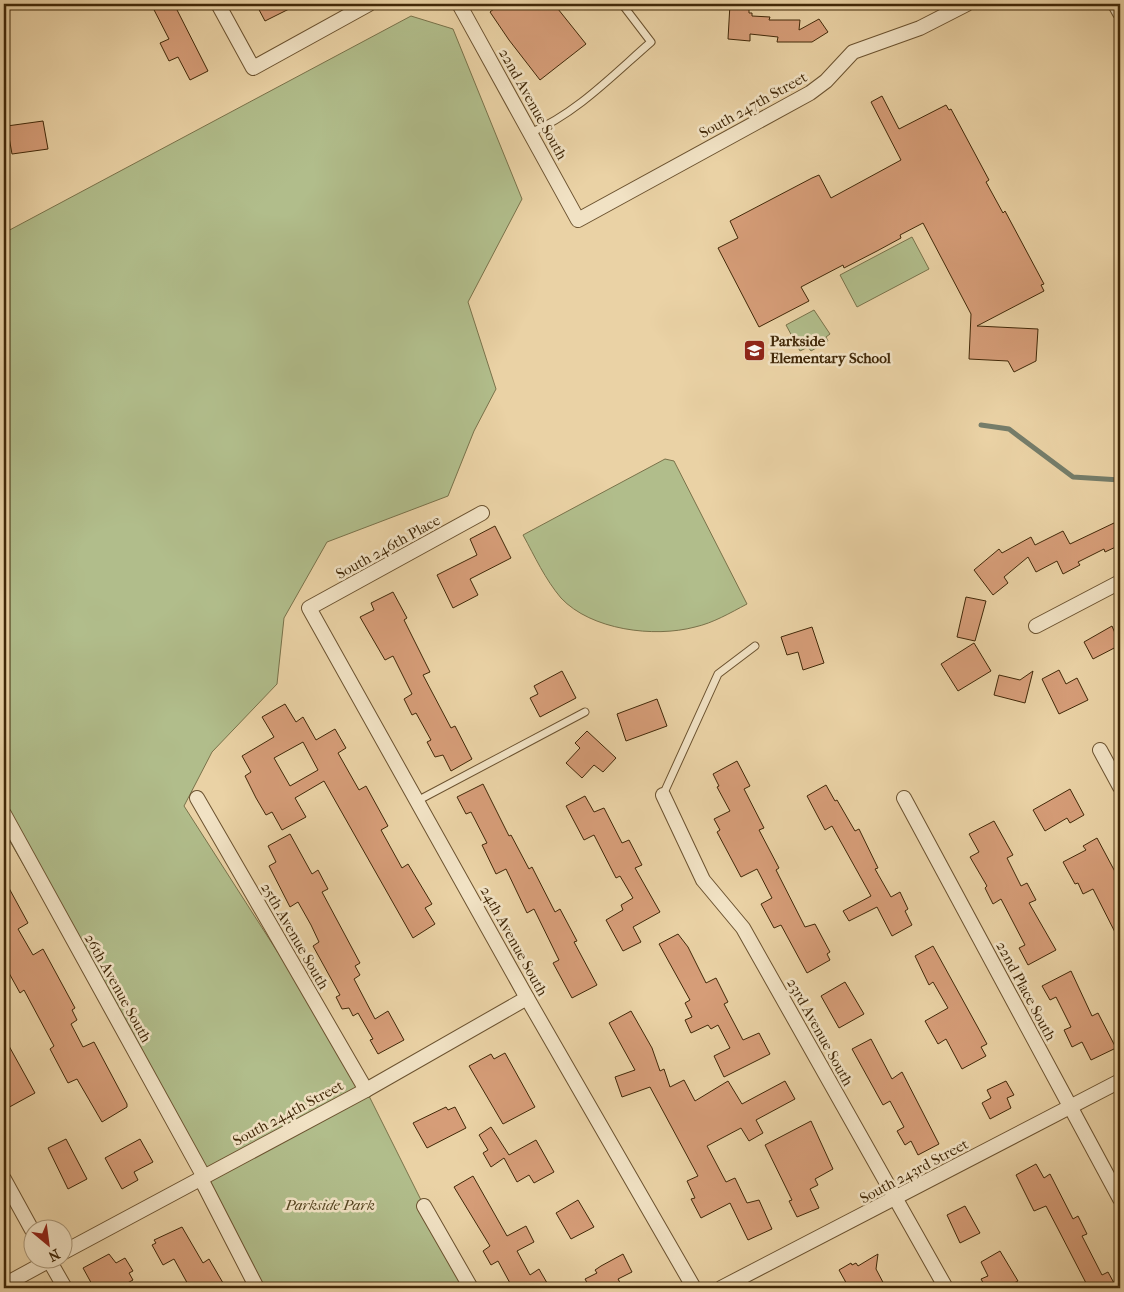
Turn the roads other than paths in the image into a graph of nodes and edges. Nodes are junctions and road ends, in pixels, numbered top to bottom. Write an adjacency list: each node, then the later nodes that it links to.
1 (218, 4): 2 (street)
2 (369, 4)
3 (459, 4): 8 (street, 22nd Avenue South)
4 (622, 4): 8 (lane)
5 (966, 4): 9 (street, South 247th Street)
6 (1115, 4): 7 (street)
7 (1120, 12)
8 (530, 133): 9 (street, 22nd Avenue South)
9 (578, 220)
10 (482, 513): 12 (street, South 246th Place)
11 (1120, 582): 13 (street)
12 (310, 608): 21 (street, 24th Avenue South)
13 (1036, 626)
14 (755, 646): 18 (lane)
15 (585, 712): 21 (lane)
16 (1100, 750): 17 (street)
17 (1120, 787)
18 (663, 795): 29 (street, 23rd Avenue South)
19 (197, 798): 25 (street, 25th Avenue South)
20 (904, 798): 26 (street, 22nd Place South)
21 (417, 801): 23 (street, 24th Avenue South)
22 (4, 814): 27 (street, 26th Avenue South)
23 (527, 998): 25 (street, South 244th Street); 40 (street, 24th Avenue South)
24 (1120, 1081): 26 (street, South 243rd Street)
25 (366, 1090): 27 (street, South 244th Street)
26 (1069, 1107): 29 (street, South 243rd Street); 30 (street, 22nd Place South)
27 (202, 1178): 33 (street, South 244th Street); 38 (street, 26th Avenue South)
28 (4, 1179): 32 (street)
29 (896, 1199): 41 (street, South 243rd Street); 42 (street, 23rd Avenue South)
30 (1120, 1200)
31 (424, 1206): 39 (street)
32 (27, 1220)
33 (72, 1248)
34 (31, 1270): 36 (street)
35 (55, 1270): 37 (street)
36 (4, 1285)
37 (65, 1288)
38 (257, 1288)
39 (471, 1288)
40 (694, 1288)
41 (721, 1288)
42 (946, 1288)

